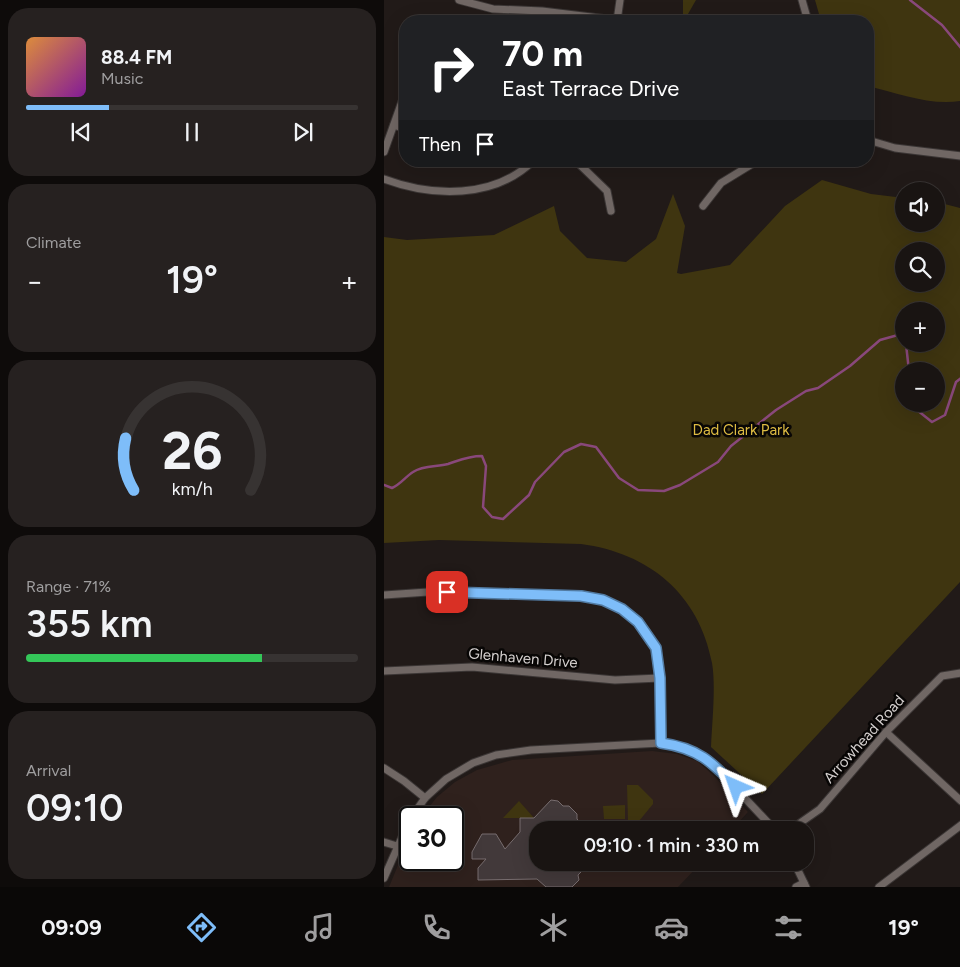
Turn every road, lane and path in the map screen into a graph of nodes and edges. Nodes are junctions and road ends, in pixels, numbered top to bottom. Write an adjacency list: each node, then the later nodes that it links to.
1 (459, 0): 4 (street)
2 (620, 0): 5 (street)
3 (802, 0): 6 (street)
4 (573, 15)
5 (619, 15)
6 (806, 15)
7 (399, 111): 8 (street)
8 (394, 126): 9 (street); 11 (street)
9 (399, 127)
10 (874, 142): 12 (street)
11 (384, 152)
12 (960, 156)
13 (528, 167): 16 (street)
14 (582, 167): 18 (street)
15 (746, 167): 17 (street)
16 (384, 179)
17 (703, 206)
18 (611, 211)
19 (384, 595): 22 (street)
20 (384, 671): 22 (street, Glenhaven Drive)
21 (960, 673): 23 (street, Arrowhead Road)
22 (660, 678): 24 (street)
23 (886, 732): 27 (street); 30 (street, Arrowhead Road)
24 (661, 743): 26 (street); 29 (street)
25 (384, 768): 26 (street)
26 (425, 798): 28 (street)
27 (960, 800)
28 (419, 806)
29 (767, 821)
30 (803, 821)
31 (960, 826): 39 (street)
32 (384, 842): 34 (street)
33 (399, 842): 34 (street)
34 (397, 846): 36 (street)
35 (798, 871): 37 (street)
36 (384, 878)
37 (805, 885): 38 (street)
38 (796, 887)
39 (879, 887)

